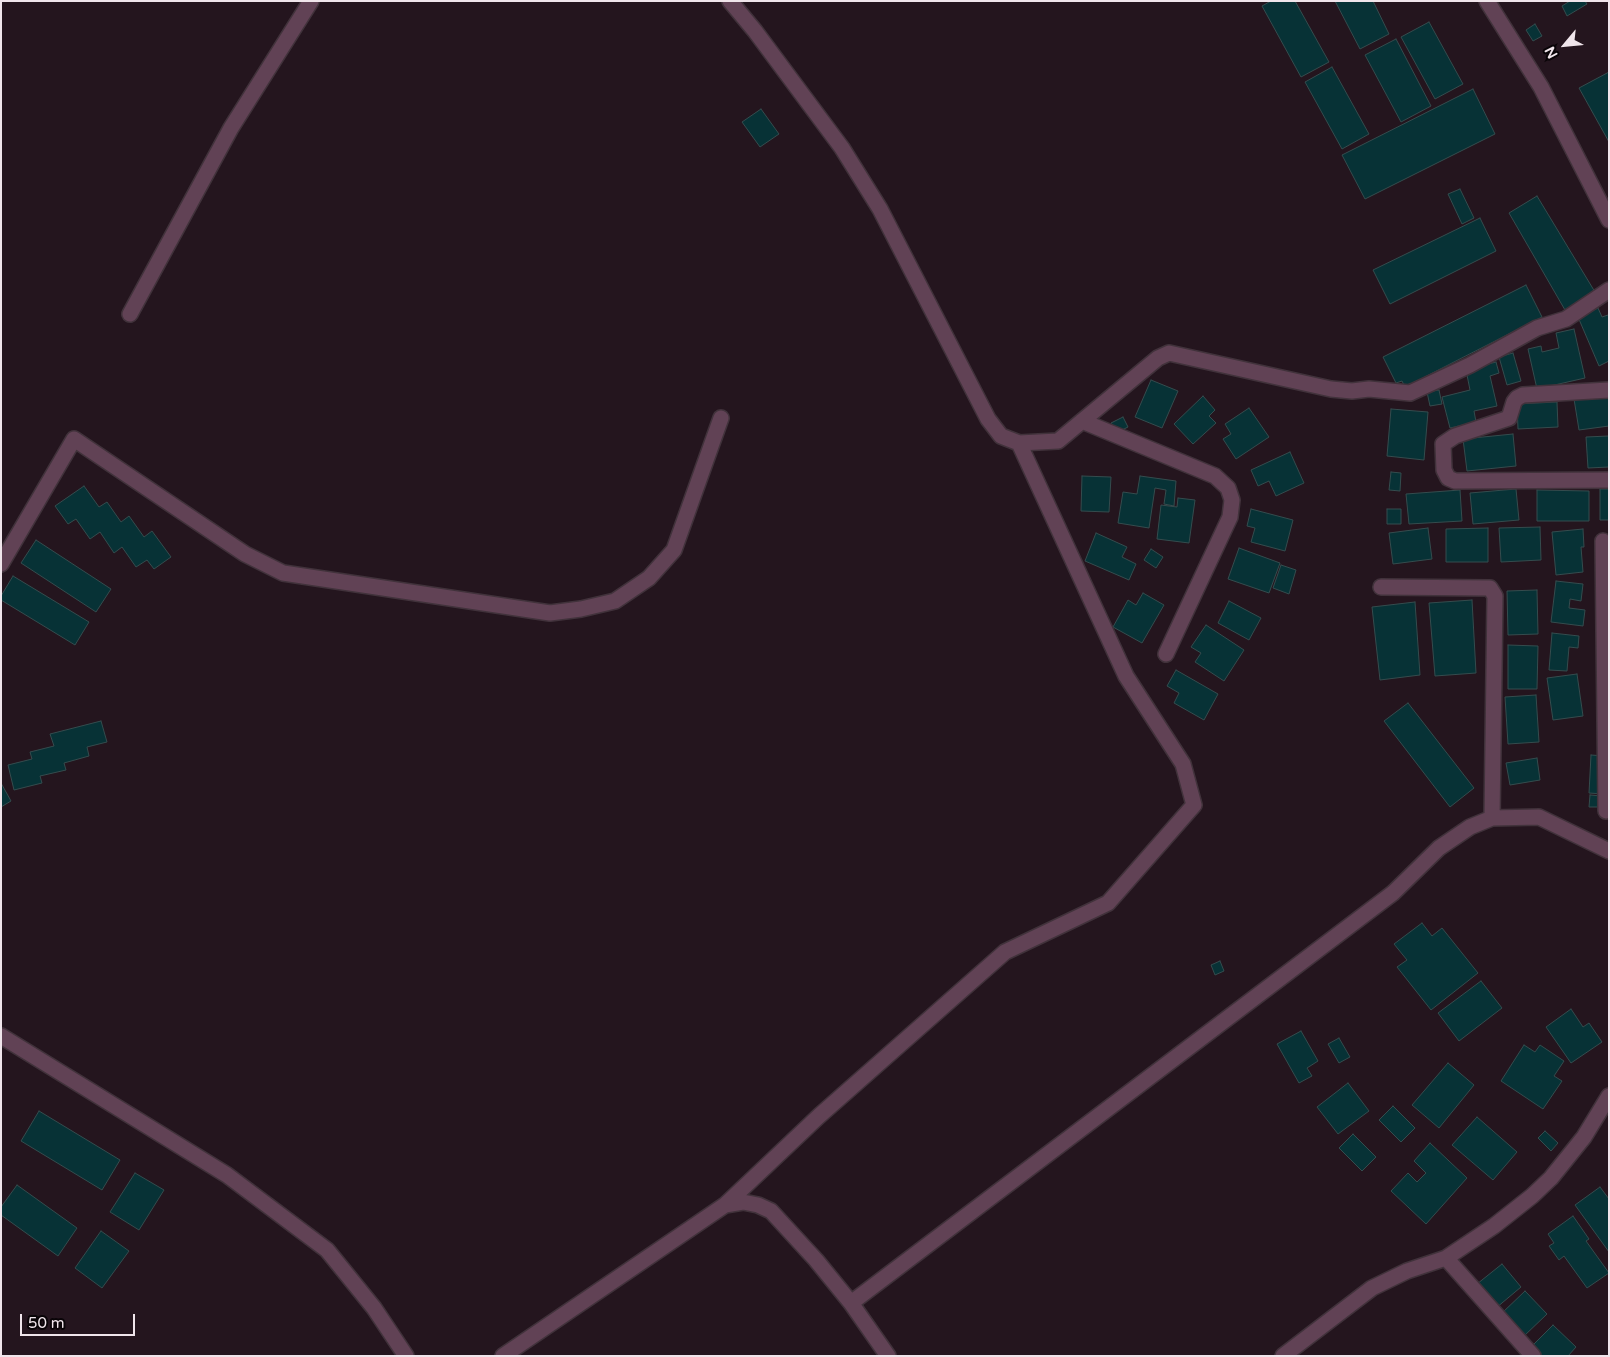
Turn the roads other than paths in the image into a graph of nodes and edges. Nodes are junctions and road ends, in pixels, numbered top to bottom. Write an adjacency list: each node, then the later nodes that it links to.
1 (311, 1): 6 (street)
2 (730, 1): 10 (street)
3 (1487, 1): 4 (street)
4 (1609, 220)
5 (1609, 290): 9 (street)
6 (130, 314)
7 (1609, 390): 11 (street)
8 (721, 418): 13 (street)
9 (1082, 421): 10 (street); 15 (street)
10 (1019, 443): 22 (street)
11 (1609, 480)
12 (1603, 541): 16 (street)
13 (1, 564)
14 (1381, 587): 18 (street)
15 (1166, 654)
16 (1608, 751): 17 (street)
17 (1606, 811)
18 (1492, 818): 19 (street); 24 (street)
19 (1609, 851)
20 (1, 1036): 26 (street)
21 (1609, 1096): 23 (street)
22 (725, 1206): 24 (street); 27 (street)
23 (1446, 1258): 25 (street); 29 (street)
24 (851, 1303): 28 (street)
25 (1288, 1354)
26 (406, 1356)
27 (503, 1356)
28 (888, 1356)
29 (1533, 1356)

